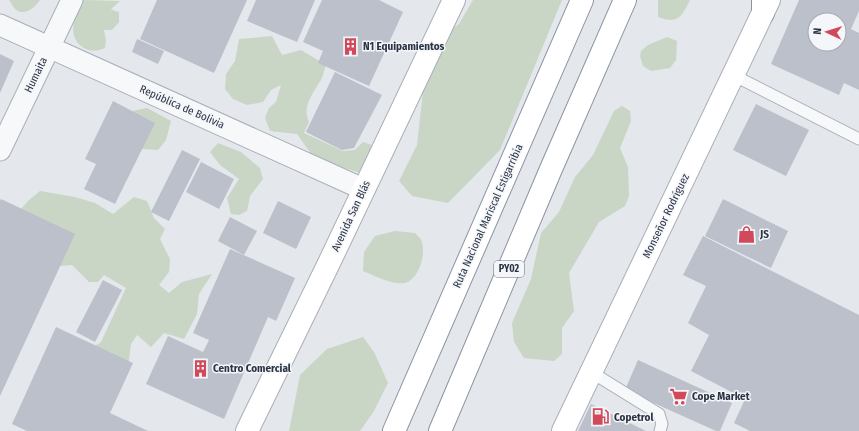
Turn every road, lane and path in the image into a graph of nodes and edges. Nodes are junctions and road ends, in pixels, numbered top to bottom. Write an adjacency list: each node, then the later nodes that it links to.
1 (72, 0): 7 (street, Humaita)
2 (454, 0): 11 (main road, Avenida San Blás)
3 (582, 0): 14 (main road, Ruta Nacional Mariscal Estigarribia)
4 (625, 0): 15 (main road, PY02)
5 (765, 4): 8 (main road, Monseñor Rodríguez)
6 (0, 25): 7 (street, República de Bolivia)
7 (49, 47): 10 (street, Humaita); 11 (street, República de Bolivia)
8 (733, 75): 9 (lane); 12 (main road, Monseñor Rodríguez)
9 (859, 139)
10 (0, 150)
11 (363, 189): 13 (main road, Avenida San Blás)
12 (591, 372): 16 (main road, Monseñor Rodríguez); 17 (lane)
13 (247, 431)
14 (394, 431)
15 (440, 431)
16 (563, 431)
17 (660, 431)

